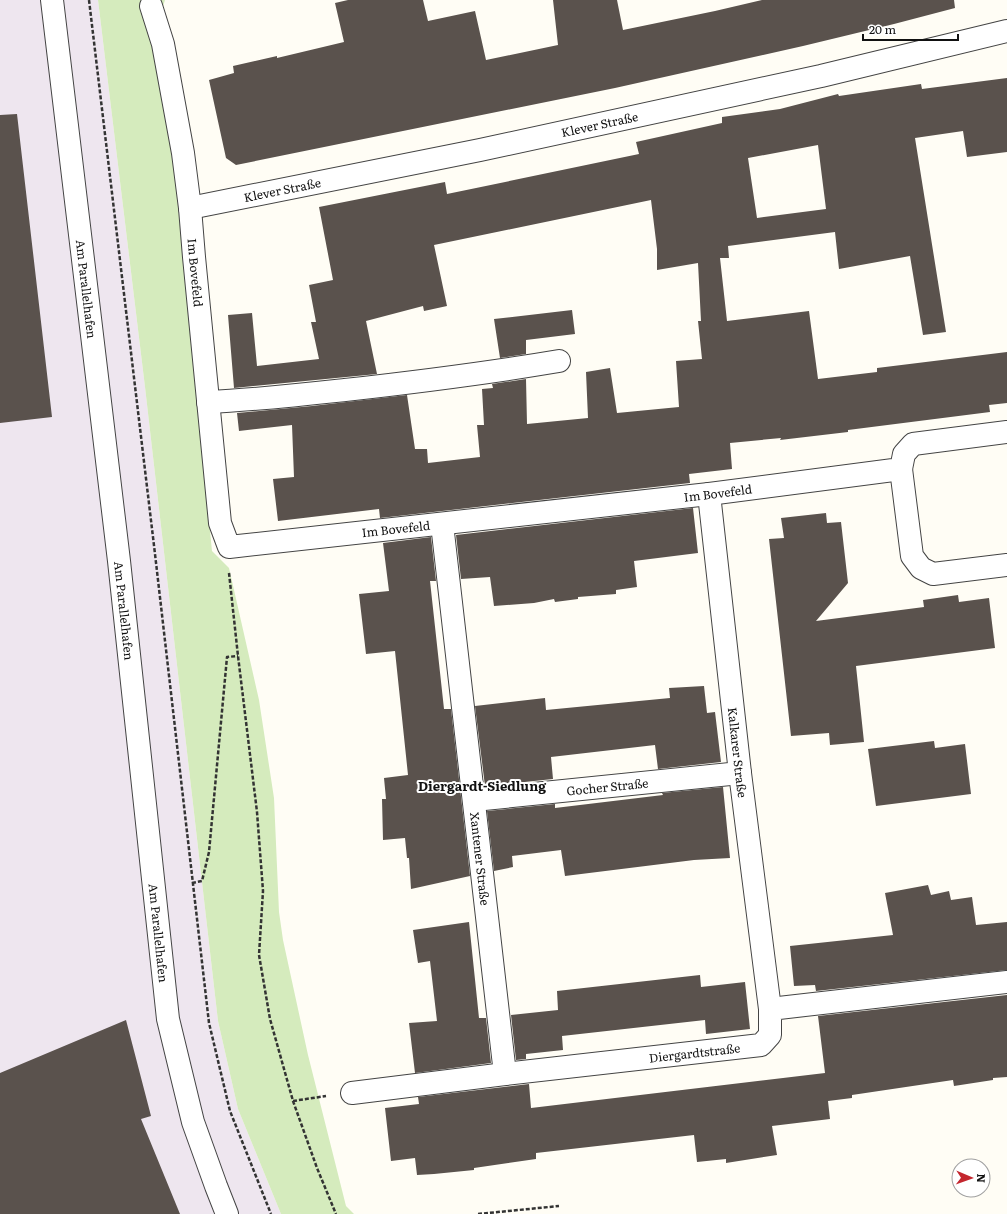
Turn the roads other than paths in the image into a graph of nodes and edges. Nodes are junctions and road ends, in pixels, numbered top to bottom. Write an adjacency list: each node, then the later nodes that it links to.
1 (52, 0): 18 (street, Am Parallelhafen)
2 (151, 6): 4 (street, Im Bovefeld)
3 (1007, 31): 4 (street, Klever Straße)
4 (190, 208): 6 (street, Im Bovefeld)
5 (559, 361): 6 (street)
6 (208, 402): 10 (street, Im Bovefeld)
7 (1007, 432): 8 (street)
8 (901, 469): 9 (street, Im Bovefeld); 11 (street)
9 (709, 494): 10 (street, Im Bovefeld); 12 (street, Kalkarer Straße)
10 (442, 524): 13 (street, Xantener Straße)
11 (1007, 565)
12 (740, 773): 13 (street, Gocher Straße); 15 (street, Kalkarer Straße)
13 (474, 800): 16 (street, Xantener Straße)
14 (1007, 982): 15 (street)
15 (770, 1010): 16 (street, Diergardtstraße)
16 (505, 1074): 17 (street, Diergardtstraße)
17 (352, 1093)
18 (227, 1214)

